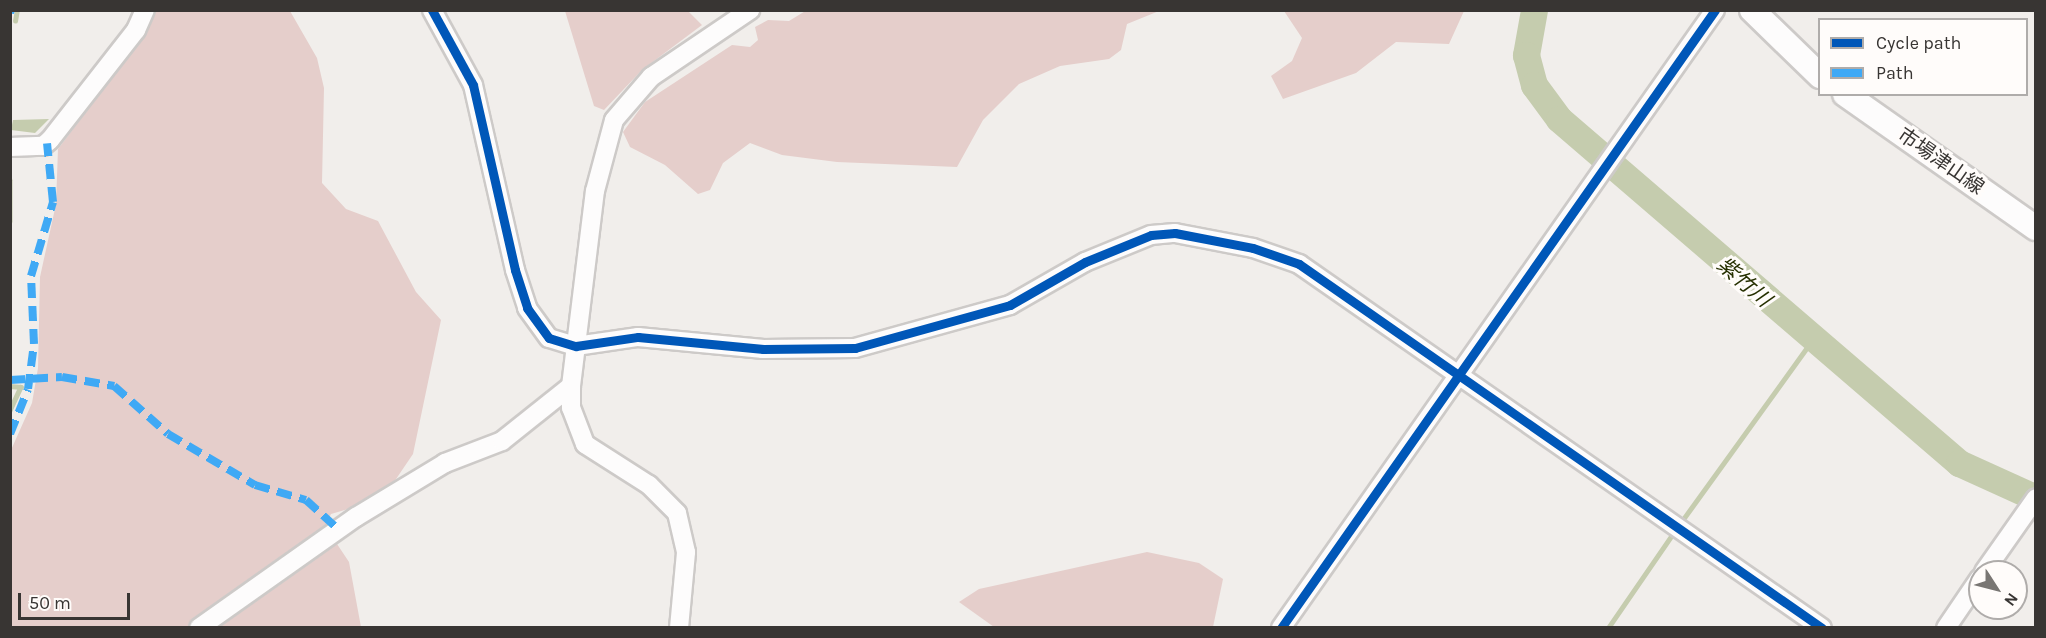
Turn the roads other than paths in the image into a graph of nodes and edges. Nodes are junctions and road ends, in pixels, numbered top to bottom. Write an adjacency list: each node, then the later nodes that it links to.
1 (145, 10): 8 (street)
2 (432, 10): 10 (street)
3 (750, 10): 10 (street)
4 (1715, 10): 11 (street)
5 (1752, 10): 6 (main road)
6 (1818, 74)
7 (1848, 96): 9 (main road, 市場津山線)
8 (10, 147)
9 (2036, 228)
10 (576, 346): 11 (street); 12 (street)
11 (1458, 374): 18 (street); 19 (street)
12 (571, 386): 16 (street); 17 (street)
13 (2034, 501): 14 (street)
14 (1992, 560)
15 (1968, 595): 20 (street)
16 (199, 627)
17 (679, 627)
18 (1281, 627)
19 (1822, 627)
20 (1946, 627)

